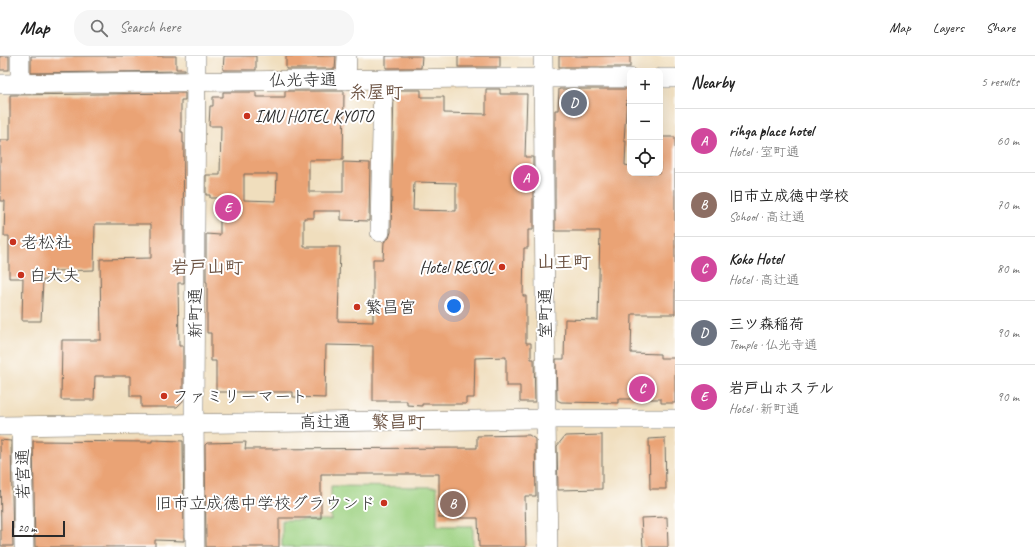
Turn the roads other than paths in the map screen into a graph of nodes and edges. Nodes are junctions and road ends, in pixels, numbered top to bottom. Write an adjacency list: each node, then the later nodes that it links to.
1 (20, 56): 13 (street)
2 (196, 56): 11 (street, 新町通)
3 (347, 56): 10 (street)
4 (543, 56): 5 (street, 室町通)
5 (543, 77): 6 (street, 仏光寺通); 9 (street, 仏光寺通); 15 (street, 室町通)
6 (627, 78)
7 (663, 78): 8 (street)
8 (675, 78)
9 (383, 79): 10 (street, 仏光寺通); 14 (street)
10 (346, 80): 11 (street, 仏光寺通)
11 (197, 81): 13 (street, 仏光寺通); 17 (street, 新町通)
12 (0, 84): 13 (street, 仏光寺通)
13 (20, 84)
14 (380, 232)
15 (546, 419): 16 (street, 高辻通); 17 (street, 高辻通); 22 (street, 室町通)
16 (675, 419)
17 (194, 423): 19 (street, 高辻通); 21 (street, 新町通)
18 (0, 426): 19 (street, 高辻通)
19 (22, 426): 20 (street, 若宮通)
20 (24, 547)
21 (195, 547)
22 (548, 547)

